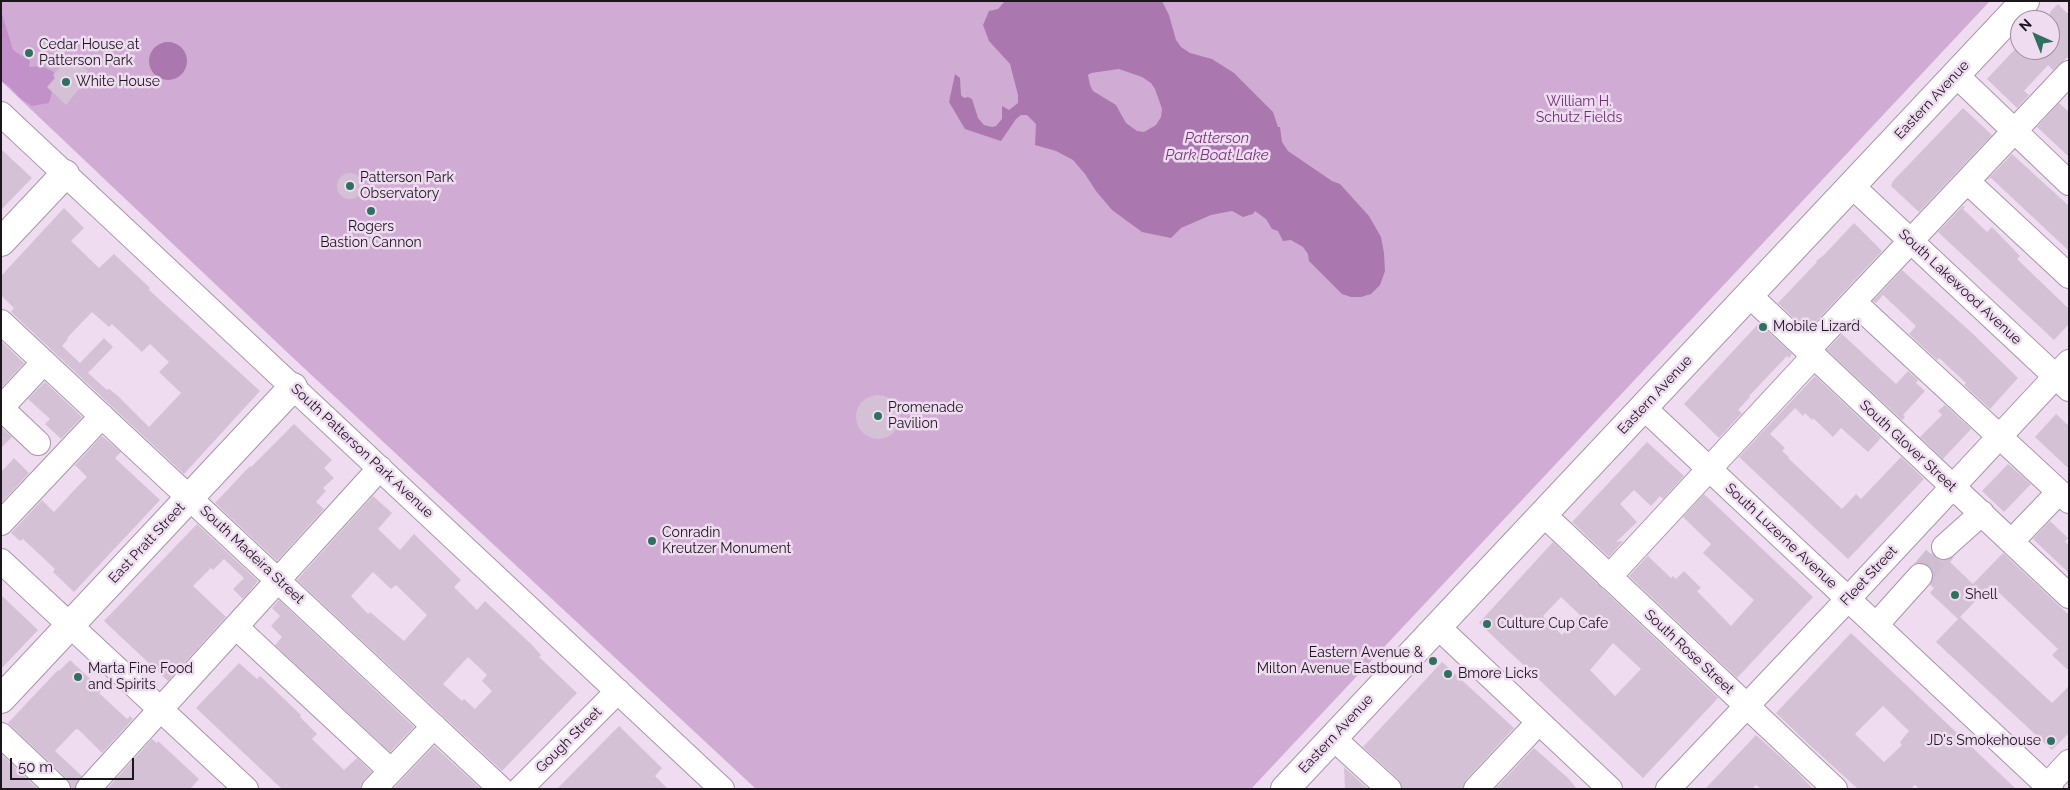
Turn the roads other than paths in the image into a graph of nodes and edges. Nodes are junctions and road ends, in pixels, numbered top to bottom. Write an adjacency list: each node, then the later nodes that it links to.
1 (2025, 1): 2 (main road, Eastern Avenue)
2 (1956, 75): 5 (street); 9 (main road, Eastern Avenue)
3 (2066, 81): 5 (street)
4 (1, 114): 6 (street, South Patterson Park Avenue)
5 (2015, 132): 7 (street); 8 (street)
6 (65, 174): 11 (main road); 19 (street, South Patterson Park Avenue)
7 (1968, 182): 10 (street); 12 (street)
8 (2069, 183)
9 (1852, 186): 10 (street, South Lakewood Avenue); 13 (main road, Eastern Avenue)
10 (1911, 241): 14 (street); 18 (street, South Lakewood Avenue)
11 (1, 242)
12 (2069, 276)
13 (1749, 295): 16 (street, South Glover Street); 20 (main road, Eastern Avenue)
14 (1854, 302): 16 (street); 23 (street)
15 (1, 322): 17 (street, South Madeira Street)
16 (1810, 354): 26 (street); 27 (street, South Glover Street)
17 (44, 362): 21 (street); 22 (street, South Madeira Street)
18 (2064, 375): 23 (street, Fleet Street)
19 (293, 387): 25 (street, South Patterson Park Avenue); 29 (main road, East Pratt Street)
20 (1643, 407): 26 (street, South Luzerne Avenue); 32 (main road, Eastern Avenue)
21 (1, 408): 24 (street)
22 (102, 416): 29 (street, South Madeira Street); 33 (street)
23 (1999, 435): 27 (street, Fleet Street); 28 (street)
24 (38, 443)
25 (380, 468): 38 (street); 45 (street, South Patterson Park Avenue)
26 (1709, 469): 37 (street); 40 (street, South Luzerne Avenue)
27 (1951, 487): 30 (street, Fleet Street); 31 (street, South Glover Street)
28 (2064, 496): 34 (street)
29 (190, 497): 38 (street, South Madeira Street); 41 (main road, East Pratt Street)
30 (1930, 509): 31 (street); 36 (street, Fleet Street)
31 (1982, 513): 34 (street, South Glover Street)
32 (1543, 514): 37 (street, South Rose Street); 44 (main road, Eastern Avenue)
33 (1, 523)
34 (2012, 541): 39 (street, South Glover Street)
35 (1, 561): 41 (street)
36 (1880, 564): 40 (street, Fleet Street); 42 (street)
37 (1609, 578): 47 (street, South Rose Street)
38 (278, 580): 43 (street); 50 (street, South Madeira Street)
39 (2069, 596)
40 (1848, 599): 42 (street, South Luzerne Avenue); 47 (street, Fleet Street)
41 (70, 625): 46 (main road, East Pratt Street); 48 (street)
42 (1876, 625): 55 (street, South Luzerne Avenue)
43 (236, 626): 48 (street); 54 (street)
44 (1437, 626): 49 (street); 52 (main road, Eastern Avenue)
45 (618, 691): 61 (street, Gough Street); 62 (street, South Patterson Park Avenue)
46 (1, 699)
47 (1746, 705): 67 (street, Fleet Street); 68 (street, South Rose Street)
48 (160, 709): 57 (street); 58 (street)
49 (1539, 722): 65 (street); 66 (street)
50 (434, 726): 54 (street); 60 (street, South Madeira Street)
51 (1, 735): 56 (street)
52 (1333, 738): 63 (main road, Eastern Avenue); 64 (street)
53 (2069, 762): 55 (street)
54 (391, 771): 59 (street)
55 (2048, 788)
56 (58, 789)
57 (88, 789)
58 (246, 789)
59 (374, 789)
60 (501, 789)
61 (520, 789)
62 (722, 789)
63 (1284, 789)
64 (1389, 789)
65 (1476, 789)
66 (1610, 789)
67 (1668, 789)
68 (1835, 789)

